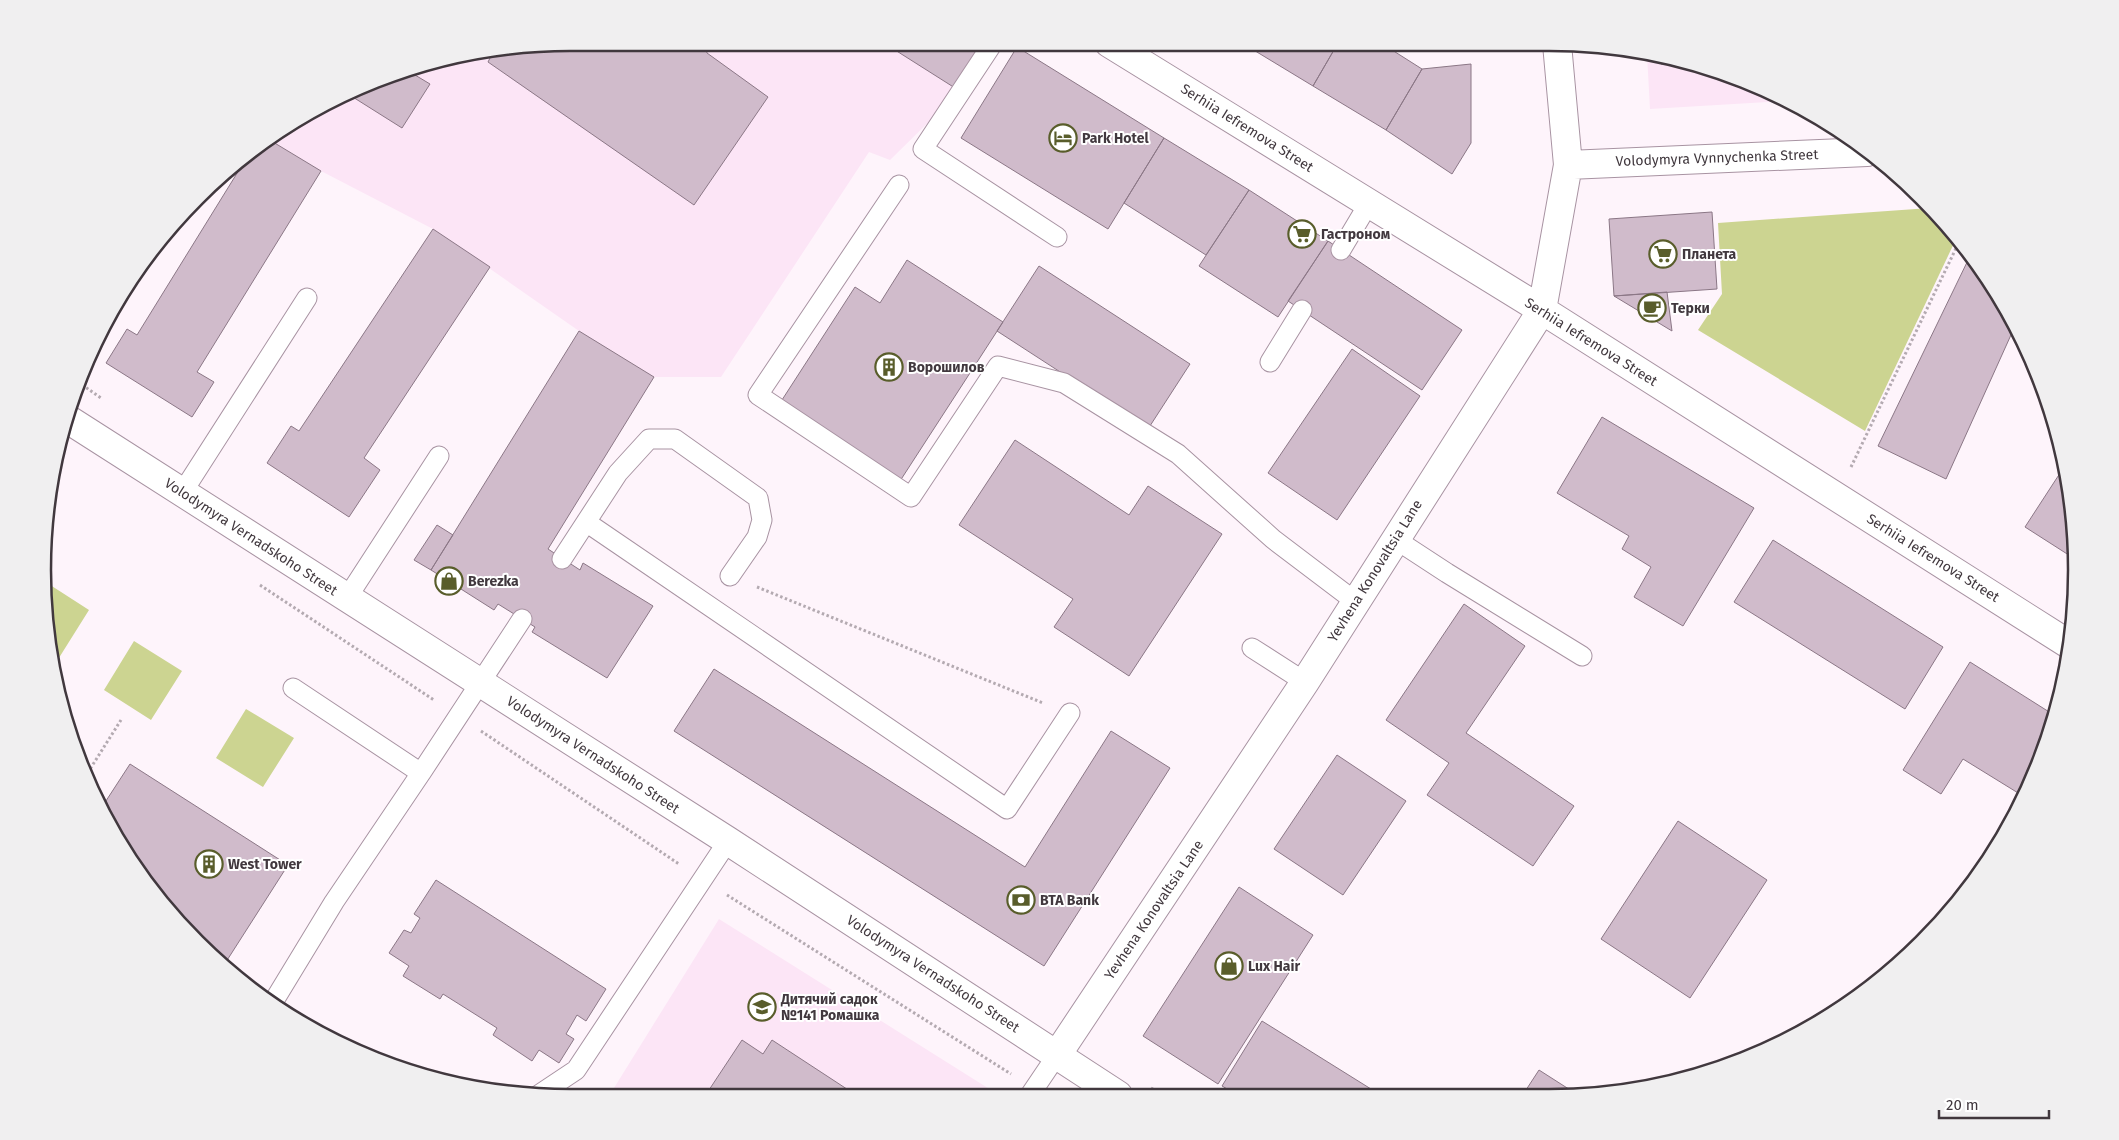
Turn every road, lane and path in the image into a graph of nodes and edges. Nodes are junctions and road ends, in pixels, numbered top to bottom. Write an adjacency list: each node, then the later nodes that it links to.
1 (988, 51): 8 (lane)
2 (1129, 51): 7 (street, Serhiia Iefremova Street)
3 (1558, 51): 5 (street, Yevhena Konovaltsia Lane)
4 (1857, 152): 5 (street, Volodymyra Vynnychenka Street)
5 (1568, 165): 13 (street, Yevhena Konovaltsia Lane)
6 (899, 185): 24 (lane)
7 (1369, 203): 10 (lane); 13 (street, Serhiia Iefremova Street)
8 (1057, 237)
9 (1956, 248): 18 (path)
10 (1342, 250)
11 (307, 298): 17 (lane)
12 (1302, 310): 14 (lane)
13 (1542, 310): 18 (street, Serhiia Iefremova Street); 20 (street, Yevhena Konovaltsia Lane)
14 (1270, 362)
15 (73, 423): 17 (street, Volodymyra Vernadskoho Street)
16 (439, 456): 23 (lane)
17 (182, 493): 23 (street, Volodymyra Vernadskoho Street)
18 (1836, 497): 26 (street, Serhiia Iefremova Street)
19 (586, 522): 21 (lane); 22 (lane); 32 (lane)
20 (1396, 539): 24 (street, Yevhena Konovaltsia Lane); 28 (lane)
21 (562, 559)
22 (730, 576): 32 (path)
23 (346, 598): 30 (street, Volodymyra Vernadskoho Street)
24 (1356, 602): 29 (street, Yevhena Konovaltsia Lane)
25 (522, 619): 30 (lane)
26 (2063, 640)
27 (1252, 648): 29 (lane)
28 (1582, 656)
29 (1305, 682): 40 (street, Yevhena Konovaltsia Lane)
30 (480, 683): 33 (lane); 37 (street, Volodymyra Vernadskoho Street)
31 (293, 688): 36 (lane)
32 (1070, 713)
33 (458, 716): 36 (lane); 38 (path)
34 (121, 720): 35 (path)
35 (91, 768)
36 (421, 773): 39 (lane)
37 (728, 841): 38 (lane); 40 (street, Volodymyra Vernadskoho Street)
38 (702, 880): 41 (lane); 42 (path)
39 (276, 997)
40 (1058, 1055): 43 (lane); 44 (street, Volodymyra Vernadskoho Street)
41 (549, 1088)
42 (1027, 1089)
43 (1034, 1089)
44 (1109, 1089)

